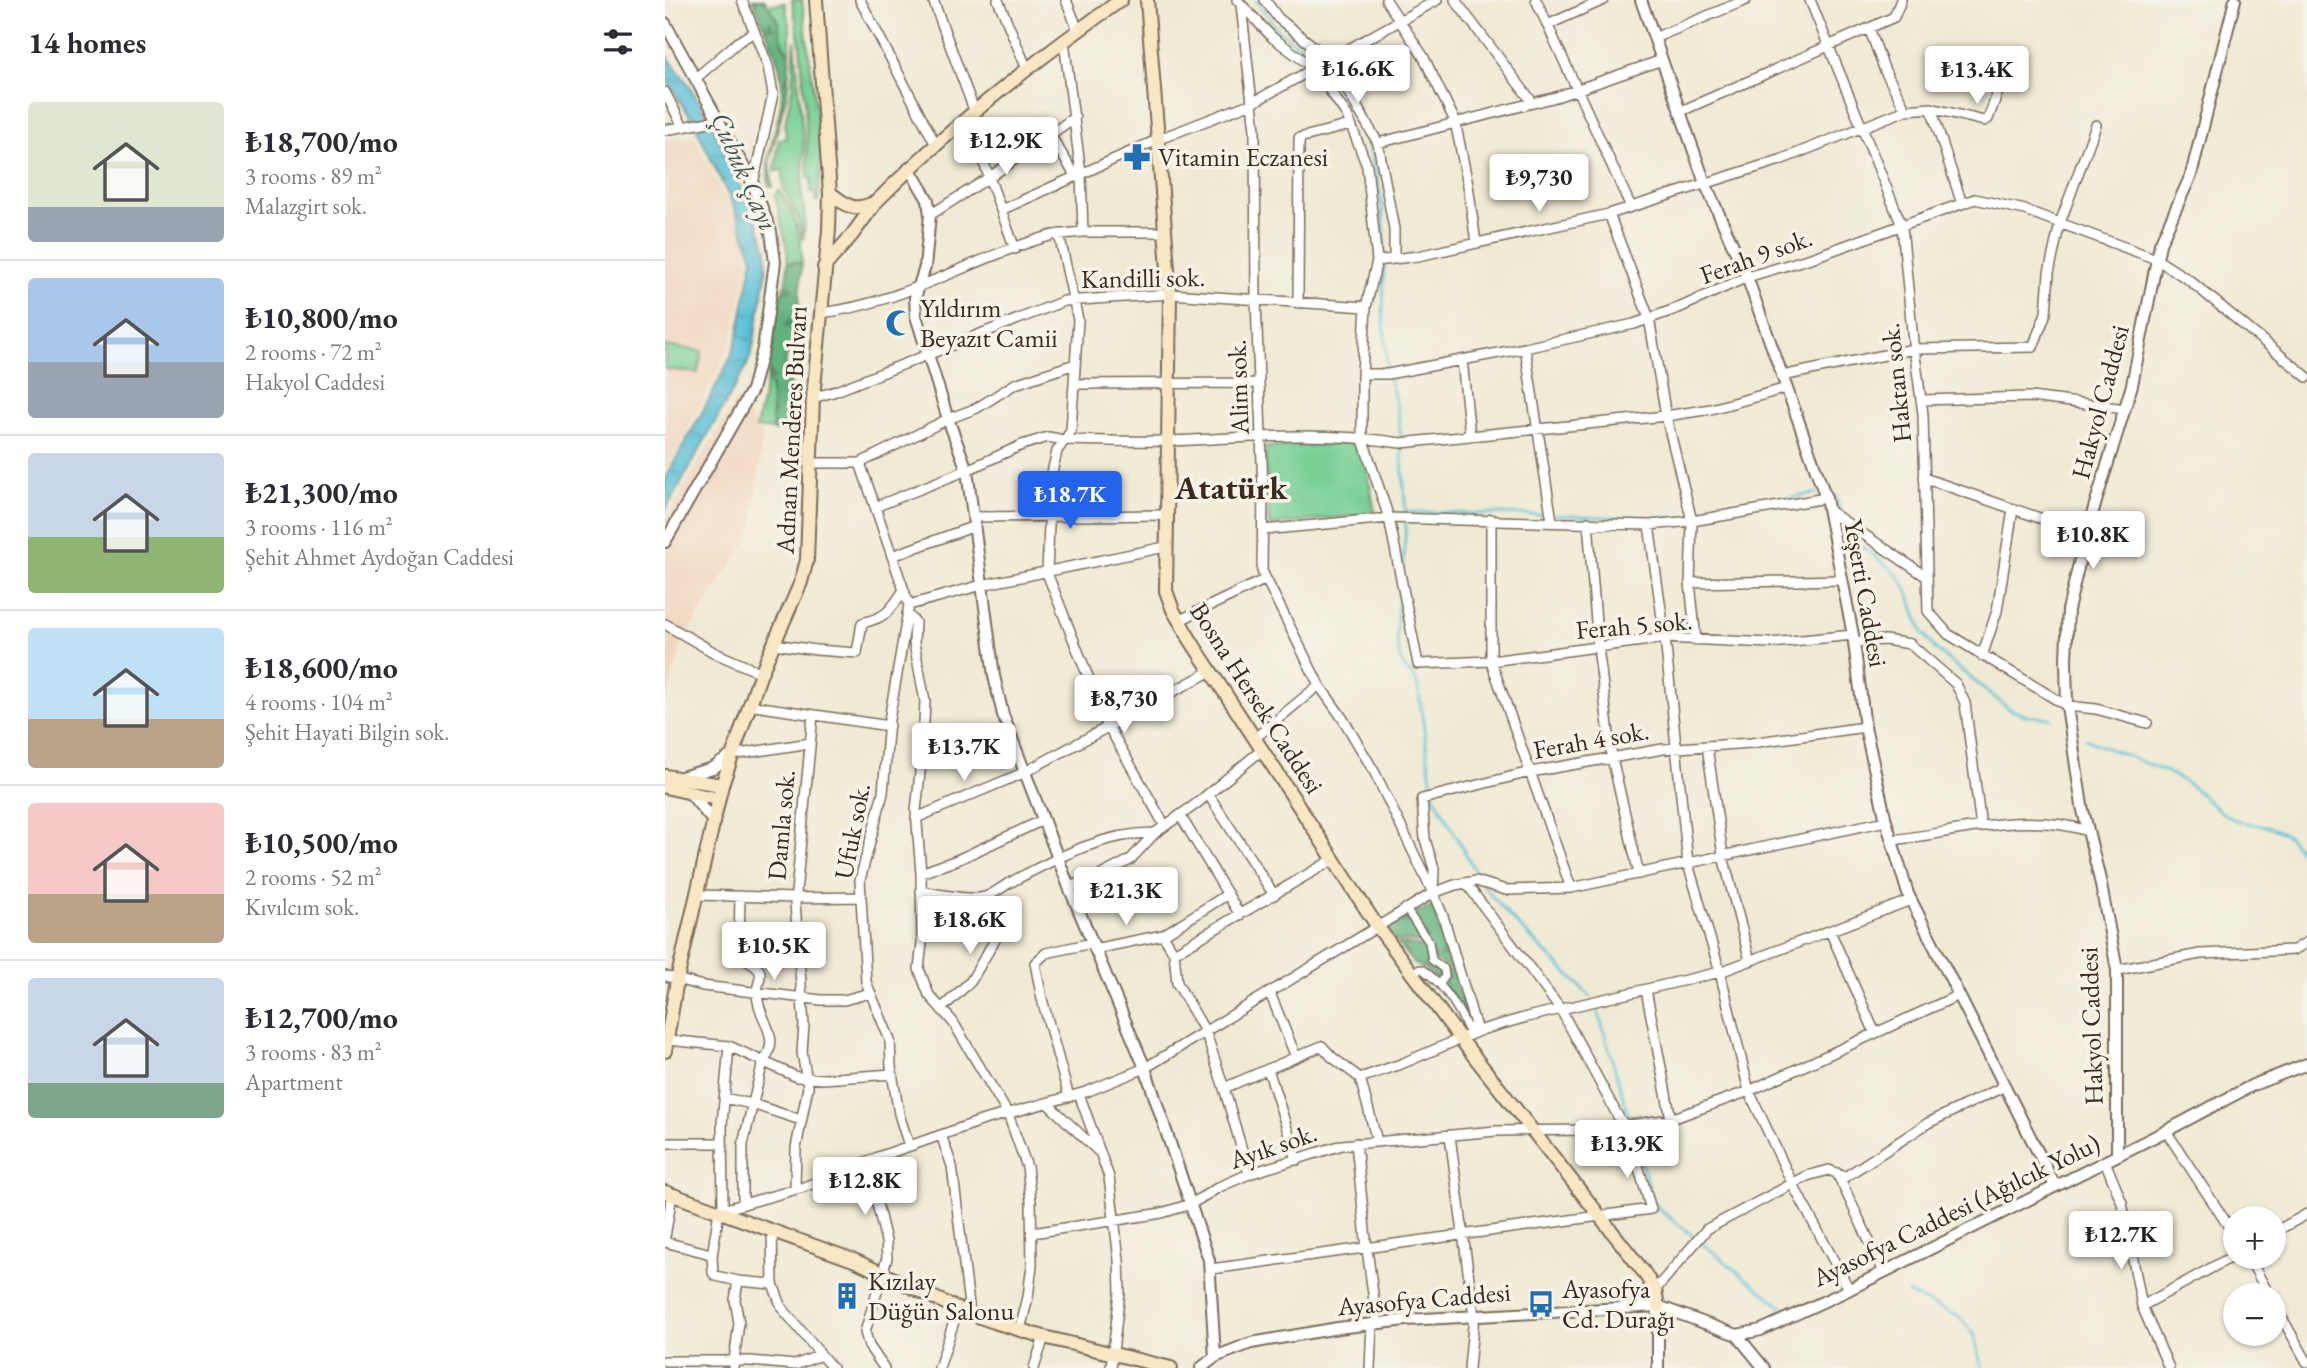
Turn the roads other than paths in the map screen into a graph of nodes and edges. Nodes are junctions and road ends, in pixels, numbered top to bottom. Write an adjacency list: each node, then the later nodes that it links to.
1 (742, 0): 26 (street)
2 (816, 0): 61 (main road, Adnan Menderes Bulvarı)
3 (860, 0): 55 (street)
4 (933, 0): 43 (street)
5 (998, 0): 33 (street)
6 (1066, 0): 25 (street)
7 (1121, 0): 25 (main road)
8 (1147, 0): 53 (main road, Bosna Hersek Caddesi)
9 (1265, 0): 30 (street)
10 (1386, 0): 21 (street)
11 (1437, 0): 21 (street)
12 (1455, 0): 39 (street)
13 (1536, 0): 23 (street)
14 (1604, 0): 23 (street)
15 (1641, 0): 27 (street, Yeşerti Caddesi)
16 (1746, 0): 27 (street)
17 (1809, 0): 29 (street, Haktan sok.)
18 (1901, 0): 24 (street)
19 (2235, 0): 76 (street, Hakyol Caddesi)
20 (1239, 2): 32 (street); 38 (street, Alim sok.)
21 (1399, 21): 30 (street); 46 (street)
22 (665, 23): 35 (street)
23 (1547, 24): 36 (street)
24 (1869, 29): 29 (street); 41 (street)
25 (1078, 30): 28 (main road)
26 (754, 32): 35 (street); 60 (street)
27 (1654, 38): 31 (street, Yeşerti Caddesi)
28 (1064, 41): 33 (main road); 44 (street)
29 (1829, 47): 42 (street); 50 (street, Haktan sok.)
30 (1329, 59): 32 (street); 54 (street)
31 (1662, 60): 36 (street); 42 (street, Yeşerti Caddesi)
32 (1314, 68): 38 (street); 47 (street)
33 (1027, 69): 43 (main road)
34 (2006, 70): 40 (street)
35 (696, 78): 45 (street)
36 (1577, 90): 39 (street); 64 (street)
37 (665, 92): 49 (street)
38 (1252, 103): 53 (street); 83 (street, Alim sok.)
39 (1533, 103): 46 (street)
40 (1931, 108): 41 (street); 63 (street)
41 (1906, 110): 50 (street)
42 (1679, 112): 59 (street, Yeşerti Caddesi)
43 (971, 113): 55 (main road); 58 (street)
44 (1075, 117): 52 (street); 57 (street)
45 (716, 120): 49 (street); 60 (street)
46 (1455, 123): 54 (street); 73 (street)
47 (1350, 125): 77 (street); 84 (street)
48 (2096, 125): 68 (street)
49 (688, 126): 51 (street)
50 (1861, 127): 59 (street); 69 (street, Haktan sok.)
51 (665, 130)
52 (1050, 135): 57 (street); 58 (street)
53 (1159, 139): 57 (street); 71 (main road, Bosna Hersek Caddesi)
54 (1378, 143): 75 (street)
55 (935, 144): 56 (main road)
56 (909, 168): 62 (main road); 67 (street)
57 (1078, 176): 65 (street); 70 (street)
58 (990, 177): 65 (street); 67 (street)
59 (1705, 183): 64 (street); 79 (street, Yeşerti Caddesi)
60 (753, 184): 130 (street)
61 (830, 193): 62 (main road); 78 (main road, Adnan Menderes Bulvarı)
62 (876, 202): 78 (main road)
63 (1962, 204): 68 (street, Ferah 9 sok.); 69 (street, Ferah 9 sok.)
64 (1631, 207): 66 (street)
65 (1001, 210): 74 (street)
66 (1609, 214): 73 (street); 87 (street)
67 (930, 215): 80 (street)
68 (2060, 223): 76 (street, Ferah 9 sok.); 89 (street)
69 (1902, 226): 79 (street, Ferah 9 sok.); 89 (street, Haktan sok.)
70 (1083, 232): 71 (street); 72 (street)
71 (1165, 232): 81 (main road, Bosna Hersek Caddesi)
72 (1059, 234): 74 (street); 82 (street)
73 (1476, 243): 75 (street)
74 (1015, 249): 80 (street)
75 (1394, 259): 77 (street)
76 (2156, 259): 95 (street, Ferah 9 sok.); 102 (street, Hakyol Caddesi)
77 (1377, 261): 85 (street)
78 (824, 268): 86 (main road, Adnan Menderes Bulvarı)
79 (1747, 277): 87 (street, Ferah 9 sok.); 94 (street, Yeşerti Caddesi)
80 (918, 287): 86 (street); 90 (street)
81 (1170, 294): 82 (street, Kandilli sok.); 83 (street, Kandilli sok.); 98 (main road, Bosna Hersek Caddesi)
82 (1075, 300): 90 (street, Kandilli sok.); 92 (street)
83 (1256, 300): 84 (street, Kandilli sok.); 96 (street, Alim sok.)
84 (1298, 303): 85 (street, Kandilli sok.)
85 (1366, 307): 93 (street)
86 (820, 313): 100 (main road, Adnan Menderes Bulvarı)
87 (1650, 318): 88 (street, Ferah 9 sok.); 103 (street)
88 (1525, 348): 91 (street, Ferah 9 sok.); 105 (street)
89 (1914, 349): 94 (street); 101 (street, Haktan sok.)
90 (927, 354): 100 (street, Kandilli sok.); 104 (street)
91 (1462, 360): 93 (street, Ferah 9 sok.); 107 (street)
92 (1075, 364): 97 (street); 104 (street)
93 (1362, 374): 108 (street)
94 (1782, 376): 99 (street, Yeşerti Caddesi)
95 (2307, 377)
96 (1259, 383): 98 (street); 106 (street, Alim sok.)
97 (1074, 384): 98 (street); 109 (street)
98 (1169, 385): 110 (main road, Bosna Hersek Caddesi)
99 (1787, 388): 103 (street); 115 (street, Yeşerti Caddesi)
100 (813, 398): 111 (main road, Adnan Menderes Bulvarı)
101 (1921, 400): 102 (street); 114 (street, Haktan sok.)
102 (2126, 409): 129 (street, Hakyol Caddesi)
103 (1666, 416): 105 (street); 125 (street)
104 (948, 419): 112 (street); 113 (street)
105 (1536, 428): 107 (street); 124 (street)
106 (1261, 435): 108 (street); 110 (street); 128 (street, Alim sok.)
107 (1470, 435): 108 (street)
108 (1362, 437): 121 (street)
109 (1065, 440): 110 (street); 113 (street); 120 (street)
110 (1169, 441): 119 (main road, Bosna Hersek Caddesi)
111 (811, 463): 112 (street); 146 (main road, Adnan Menderes Bulvarı)
112 (860, 463): 116 (street, Ufuk sok.)
113 (967, 470): 116 (street); 123 (street)
114 (1924, 478): 117 (street); 134 (street, Haktan sok.)
115 (1826, 498): 118 (street, Yeşerti Caddesi); 125 (street)
116 (876, 508): 132 (street, Ufuk sok.)
117 (2013, 509): 129 (street); 148 (street)
118 (1829, 511): 134 (street); 136 (street, Yeşerti Caddesi)
119 (1166, 515): 120 (street); 131 (main road, Bosna Hersek Caddesi)
120 (1049, 516): 123 (street); 133 (street)
121 (1389, 518): 122 (street); 128 (street); 149 (street, Ferah 5 sok.)
122 (1491, 519): 124 (street); 149 (street)
123 (975, 521): 132 (street); 138 (street)
124 (1552, 521): 126 (street)
125 (1692, 521): 127 (street); 137 (street)
126 (1588, 522): 127 (street); 147 (street)
127 (1649, 525): 143 (street)
128 (1263, 530): 135 (street, Alim sok.)
129 (2086, 534): 154 (street, Hakyol Caddesi)
130 (665, 542)
131 (1165, 547): 133 (street); 141 (main road, Bosna Hersek Caddesi)
132 (892, 556): 139 (street, Ufuk sok.)
133 (1047, 573): 138 (street); 158 (street)
134 (1927, 577): 148 (street, Haktan sok.)
135 (1266, 579): 141 (street); 152 (street, Alim sok.)
136 (1843, 580): 137 (street); 144 (street, Yeşerti Caddesi)
137 (1690, 583): 145 (street)
138 (982, 585): 140 (street); 168 (street)
139 (904, 590): 140 (street, Ufuk sok.); 146 (street)
140 (908, 610): 157 (street, Ufuk sok.); 176 (street)
141 (1178, 621): 150 (main road, Bosna Hersek Caddesi)
142 (665, 624): 151 (street)
143 (1665, 638): 145 (street, Ferah 5 sok.); 147 (street, Ferah 5 sok.); 163 (street)
144 (1854, 638): 145 (street, Ferah 5 sok.); 159 (street, Yeşerti Caddesi); 181 (street, Ferah 5 sok.)
145 (1696, 640)
146 (774, 644): 151 (main road, Adnan Menderes Bulvarı)
147 (1598, 647): 149 (street, Ferah 5 sok.); 166 (street)
148 (1982, 656): 154 (street, Haktan sok.)
149 (1490, 661): 167 (street)
150 (1210, 671): 158 (street); 160 (main road, Bosna Hersek Caddesi)
151 (761, 673): 153 (main road, Adnan Menderes Bulvarı)
152 (1318, 685): 160 (street); 195 (street, Alim sok.)
153 (748, 705): 155 (street); 165 (main road, Adnan Menderes Bulvarı)
154 (2067, 706): 156 (street); 182 (street, Hakyol Caddesi)
155 (813, 715): 157 (street); 161 (street, Damla sok.)
156 (2147, 723)
157 (888, 726): 200 (street, Ufuk sok.)
158 (1108, 726): 168 (street); 180 (street)
159 (1865, 727): 162 (street, Ferah 4 sok.); 179 (street, Yeşerti Caddesi)
160 (1255, 738): 164 (main road, Bosna Hersek Caddesi)
161 (810, 743): 165 (street); 201 (street, Damla sok.)
162 (1707, 746): 163 (street, Ferah 4 sok.); 185 (street)
163 (1676, 748): 166 (street, Ferah 4 sok.); 188 (street)
164 (1263, 750): 173 (street); 187 (main road, Bosna Hersek Caddesi)
165 (732, 755): 169 (street); 170 (main road, Adnan Menderes Bulvarı)
166 (1612, 758): 167 (street, Ferah 4 sok.); 190 (street)
167 (1529, 772): 193 (street); 195 (street, Ferah 4 sok.)
168 (1023, 773): 176 (street); 177 (street)
169 (672, 777): 170 (main road)
170 (722, 785): 174 (main road, Adnan Menderes Bulvarı)
171 (665, 787): 172 (main road)
172 (689, 792): 174 (main road); 178 (street)
173 (1208, 794): 175 (street); 198 (street)
174 (718, 799): 178 (main road, Adnan Menderes Bulvarı)
175 (1180, 815): 180 (street); 196 (street)
176 (916, 818): 189 (street)
177 (1043, 820): 186 (street); 189 (street)
178 (713, 821): 197 (main road, Adnan Menderes Bulvarı)
179 (1886, 821): 184 (street, Yeşerti Caddesi); 185 (street)
180 (1165, 826): 183 (street)
181 (1981, 827): 182 (street); 184 (street)
182 (2088, 831): 213 (street, Hakyol Caddesi)
183 (1155, 833): 186 (street); 192 (street)
184 (1892, 840): 203 (street, Yeşerti Caddesi)
185 (1723, 856): 188 (street); 212 (street)
186 (1057, 858): 192 (street); 202 (street)
187 (1334, 859): 198 (street); 206 (main road, Bosna Hersek Caddesi)
188 (1688, 864): 190 (street); 215 (street)
189 (921, 873): 194 (street)
190 (1639, 874): 193 (street)
191 (1466, 883): 193 (street); 195 (street); 225 (street)
192 (1069, 887): 210 (street)
193 (1571, 888)
194 (921, 891): 202 (street); 224 (street)
195 (1433, 893): 204 (street); 226 (street)
196 (1228, 894): 205 (street); 208 (street)
197 (698, 895): 199 (street); 216 (main road, Adnan Menderes Bulvarı)
198 (1274, 895): 205 (street)
199 (740, 896): 201 (street); 221 (street)
200 (861, 897): 201 (street); 219 (street, Ufuk sok.)
201 (796, 898): 223 (street, Damla sok.)
202 (984, 898): 224 (street)
203 (1912, 900): 207 (street); 222 (street, Yeşerti Caddesi)
204 (1405, 908): 206 (street); 217 (street)
205 (1240, 915): 211 (street)
206 (1377, 926): 214 (main road, Bosna Hersek Caddesi); 220 (street)
207 (1830, 931): 212 (street); 228 (street)
208 (1163, 935): 210 (street); 211 (street)
209 (2307, 942): 213 (street)
210 (1093, 946): 235 (street); 243 (street)
211 (1174, 953): 227 (street)
212 (1749, 961): 215 (street)
213 (2117, 970): 261 (street, Hakyol Caddesi)
214 (1411, 971): 217 (street); 229 (main road, Bosna Hersek Caddesi)
215 (1720, 972): 218 (street); 242 (street)
216 (671, 978): 221 (street); 230 (main road, Adnan Menderes Bulvarı)
217 (1440, 984): 226 (street)
218 (1646, 990): 225 (street); 248 (street)
219 (870, 993): 223 (street); 237 (street, Ufuk sok.)
220 (1270, 993): 227 (street); 232 (street)
221 (757, 994): 223 (street); 233 (street)
222 (1959, 995): 228 (street, Ayık sok.); 240 (street, Yeşerti Caddesi)
223 (802, 998): 239 (street, Damla sok.)
224 (941, 1009): 247 (street)
225 (1561, 1010): 226 (street); 250 (street)
226 (1476, 1028): 229 (street)
227 (1206, 1033): 235 (street); 241 (street)
228 (1875, 1033): 242 (street, Ayık sok.)
229 (1460, 1038): 238 (street); 252 (main road, Bosna Hersek Caddesi)
230 (666, 1046): 231 (street)
231 (729, 1046): 233 (street); 244 (street)
232 (1296, 1057): 236 (street); 238 (street)
233 (763, 1062): 239 (street); 246 (street)
234 (2307, 1064): 251 (street, Ayasofya Caddesi (Ağılcık Yolu))
235 (1145, 1068): 243 (street); 272 (street)
236 (1268, 1069): 241 (street); 262 (street)
237 (893, 1074): 239 (street); 259 (street, Ufuk sok.)
238 (1360, 1078): 255 (street)
239 (807, 1079): 249 (street, Damla sok.)
240 (2005, 1086): 265 (street); 268 (street, Yeşerti Caddesi)
241 (1224, 1088): 266 (street)
242 (1749, 1091): 248 (street, Ayık sok.); 267 (street)
243 (1074, 1095): 245 (street); 260 (street)
244 (724, 1098): 246 (street); 257 (street)
245 (1047, 1103): 247 (street); 260 (street)
246 (752, 1104): 249 (street); 271 (street)
247 (1008, 1114): 253 (street); 280 (street)
248 (1671, 1119): 250 (street, Ayık sok.)
249 (801, 1120): 269 (street, Damla sok.)
250 (1626, 1125): 252 (street, Ayık sok.); 275 (street)
251 (2166, 1131): 261 (street, Ayasofya Caddesi (Ağılcık Yolu)); 276 (street)
252 (1533, 1132): 254 (street, Ayık sok.); 275 (main road, Bosna Hersek Caddesi)
253 (941, 1135): 259 (street); 295 (street)
254 (1450, 1136): 255 (street, Ayık sok.); 281 (street)
255 (1377, 1141): 258 (street, Ayık sok.)
256 (665, 1143): 257 (street)
257 (722, 1143): 273 (street)
258 (1356, 1143): 262 (street, Ayık sok.); 283 (street)
259 (909, 1146): 264 (street)
260 (1100, 1153): 277 (street)
261 (2117, 1156): 263 (street, Ayasofya Caddesi (Ağılcık Yolu))
262 (1297, 1160): 266 (street, Ayık sok.)
263 (2105, 1161): 268 (street, Ayasofya Caddesi (Ağılcık Yolu)); 294 (street)
264 (867, 1162): 269 (street); 287 (street)
265 (1837, 1173): 267 (street); 288 (street)
266 (1249, 1174): 272 (street, Ayık sok.)
267 (1793, 1185): 291 (street); 292 (street)
268 (2055, 1186): 288 (street, Ayasofya Caddesi (Ağılcık Yolu))
269 (795, 1189): 271 (street)
270 (669, 1193): 273 (main road); 282 (street)
271 (743, 1204): 273 (street)
272 (1191, 1204): 277 (street, Ayık sok.); 286 (street)
273 (721, 1210): 279 (main road); 284 (street)
274 (2307, 1214): 278 (street)
275 (1599, 1217): 281 (street); 292 (main road, Bosna Hersek Caddesi)
276 (2223, 1218)
277 (1113, 1220): 280 (street, Ayık sok.); 302 (street)
278 (2286, 1226)
279 (772, 1229): 287 (main road); 290 (street)
280 (1032, 1233): 299 (street)
281 (1463, 1236): 283 (street); 296 (street)
282 (665, 1240): 284 (street)
283 (1367, 1249): 286 (street); 297 (street)
284 (712, 1256): 289 (street)
285 (2223, 1262): 294 (street)
286 (1211, 1269): 304 (street)
287 (883, 1272): 295 (main road); 310 (street)
288 (1884, 1272): 291 (street, Ayasofya Caddesi (Ağılcık Yolu))
289 (739, 1280): 290 (street); 307 (street)
290 (773, 1283): 303 (street)
291 (1849, 1289): 300 (street, Ayasofya Caddesi (Ağılcık Yolu))
292 (1655, 1290): 293 (main road, Bosna Hersek Caddesi)
293 (1658, 1306): 296 (street, Ayasofya Caddesi); 300 (street, Ayasofya Caddesi); 318 (street)
294 (2142, 1306): 320 (street)
295 (964, 1311): 299 (main road); 311 (street)
296 (1475, 1316): 297 (street, Ayasofya Caddesi); 317 (street)
297 (1375, 1323): 304 (street, Ayasofya Caddesi); 316 (street)
298 (2286, 1325): 306 (street)
299 (1020, 1330): 301 (main road)
300 (1737, 1335): 319 (street)
301 (1044, 1337): 302 (main road); 312 (street)
302 (1114, 1353): 313 (street); 314 (main road)
303 (821, 1355): 308 (street); 309 (street)
304 (1215, 1357): 315 (street, Ayasofya Caddesi)
305 (665, 1362): 307 (street)
306 (2307, 1362)
307 (733, 1364): 308 (street)
308 (773, 1366)
309 (832, 1368)
310 (884, 1368)
311 (939, 1368)
312 (1034, 1368)
313 (1111, 1368)
314 (1171, 1368)
315 (1201, 1368)
316 (1370, 1368)
317 (1469, 1368)
318 (1658, 1368)
319 (1764, 1368)
320 (2169, 1368)

